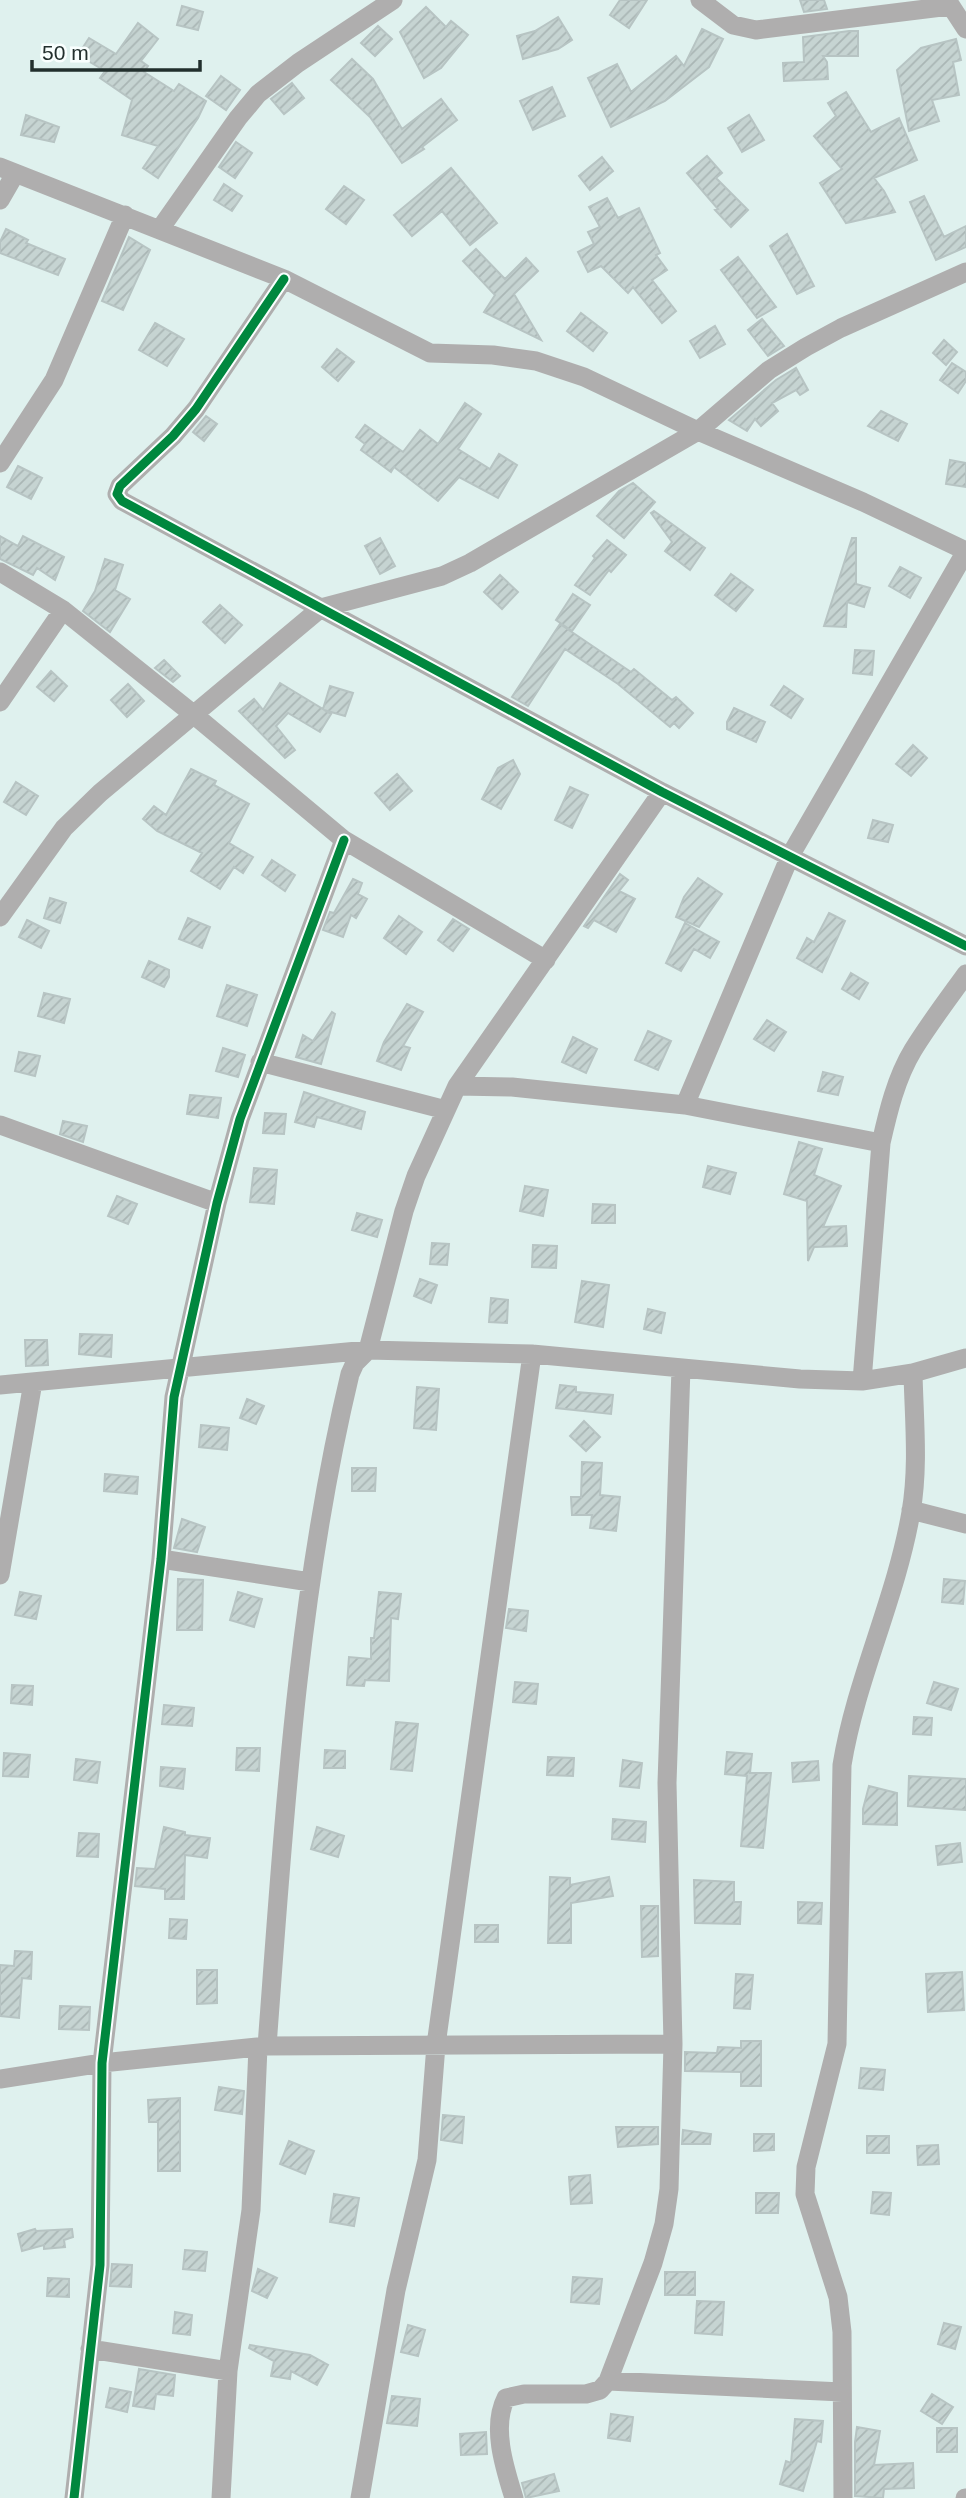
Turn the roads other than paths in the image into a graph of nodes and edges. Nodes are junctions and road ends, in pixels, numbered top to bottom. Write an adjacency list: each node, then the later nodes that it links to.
1 (393, 0): 8 (street)
2 (700, 0): 3 (street)
3 (948, 3): 4 (street)
4 (966, 29)
5 (8, 170): 6 (street); 7 (street)
6 (0, 201)
7 (125, 215): 8 (street); 12 (street)
8 (160, 229): 10 (street)
9 (966, 272): 11 (street)
10 (284, 279): 11 (street); 15 (street)
11 (698, 431): 13 (street); 15 (street)
12 (0, 463)
13 (966, 551): 21 (street)
14 (0, 572): 16 (street)
15 (321, 608): 18 (street); 19 (street)
16 (63, 610): 17 (street); 18 (street)
17 (0, 702)
18 (193, 714): 20 (street); 22 (street)
19 (662, 792): 21 (street); 24 (street)
20 (344, 840): 24 (street); 26 (street)
21 (790, 856): 23 (street); 28 (street)
22 (0, 917)
23 (966, 946)
24 (546, 960): 27 (street)
25 (966, 974): 31 (street)
26 (260, 1062): 29 (street); 32 (street)
27 (457, 1086): 28 (street); 29 (street)
28 (685, 1105): 31 (street)
29 (446, 1110): 33 (street)
30 (0, 1125): 32 (street)
31 (881, 1143): 39 (street)
32 (217, 1203): 36 (street)
33 (368, 1350): 34 (street); 36 (street); 46 (street)
34 (532, 1354): 37 (street); 48 (street)
35 (966, 1358): 38 (street)
36 (182, 1367): 40 (street); 44 (street)
37 (681, 1368): 39 (street); 47 (street)
38 (913, 1373): 39 (street); 42 (street)
39 (862, 1381)
40 (33, 1382): 41 (street); 45 (street)
41 (0, 1385)
42 (911, 1510): 43 (street); 55 (street)
43 (966, 1524)
44 (161, 1559): 46 (street); 50 (street)
45 (0, 1575)
46 (310, 1582): 49 (street)
47 (673, 2044): 48 (street); 54 (street)
48 (436, 2045): 49 (street); 58 (street)
49 (262, 2047): 50 (street); 53 (street)
50 (102, 2063): 51 (street); 52 (street)
51 (0, 2079)
52 (90, 2349): 53 (street); 56 (street)
53 (228, 2371): 57 (street)
54 (608, 2381): 55 (street); 59 (street)
55 (842, 2392): 60 (street)
56 (74, 2498)
57 (221, 2498)
58 (360, 2498)
59 (514, 2498)
60 (843, 2498)

